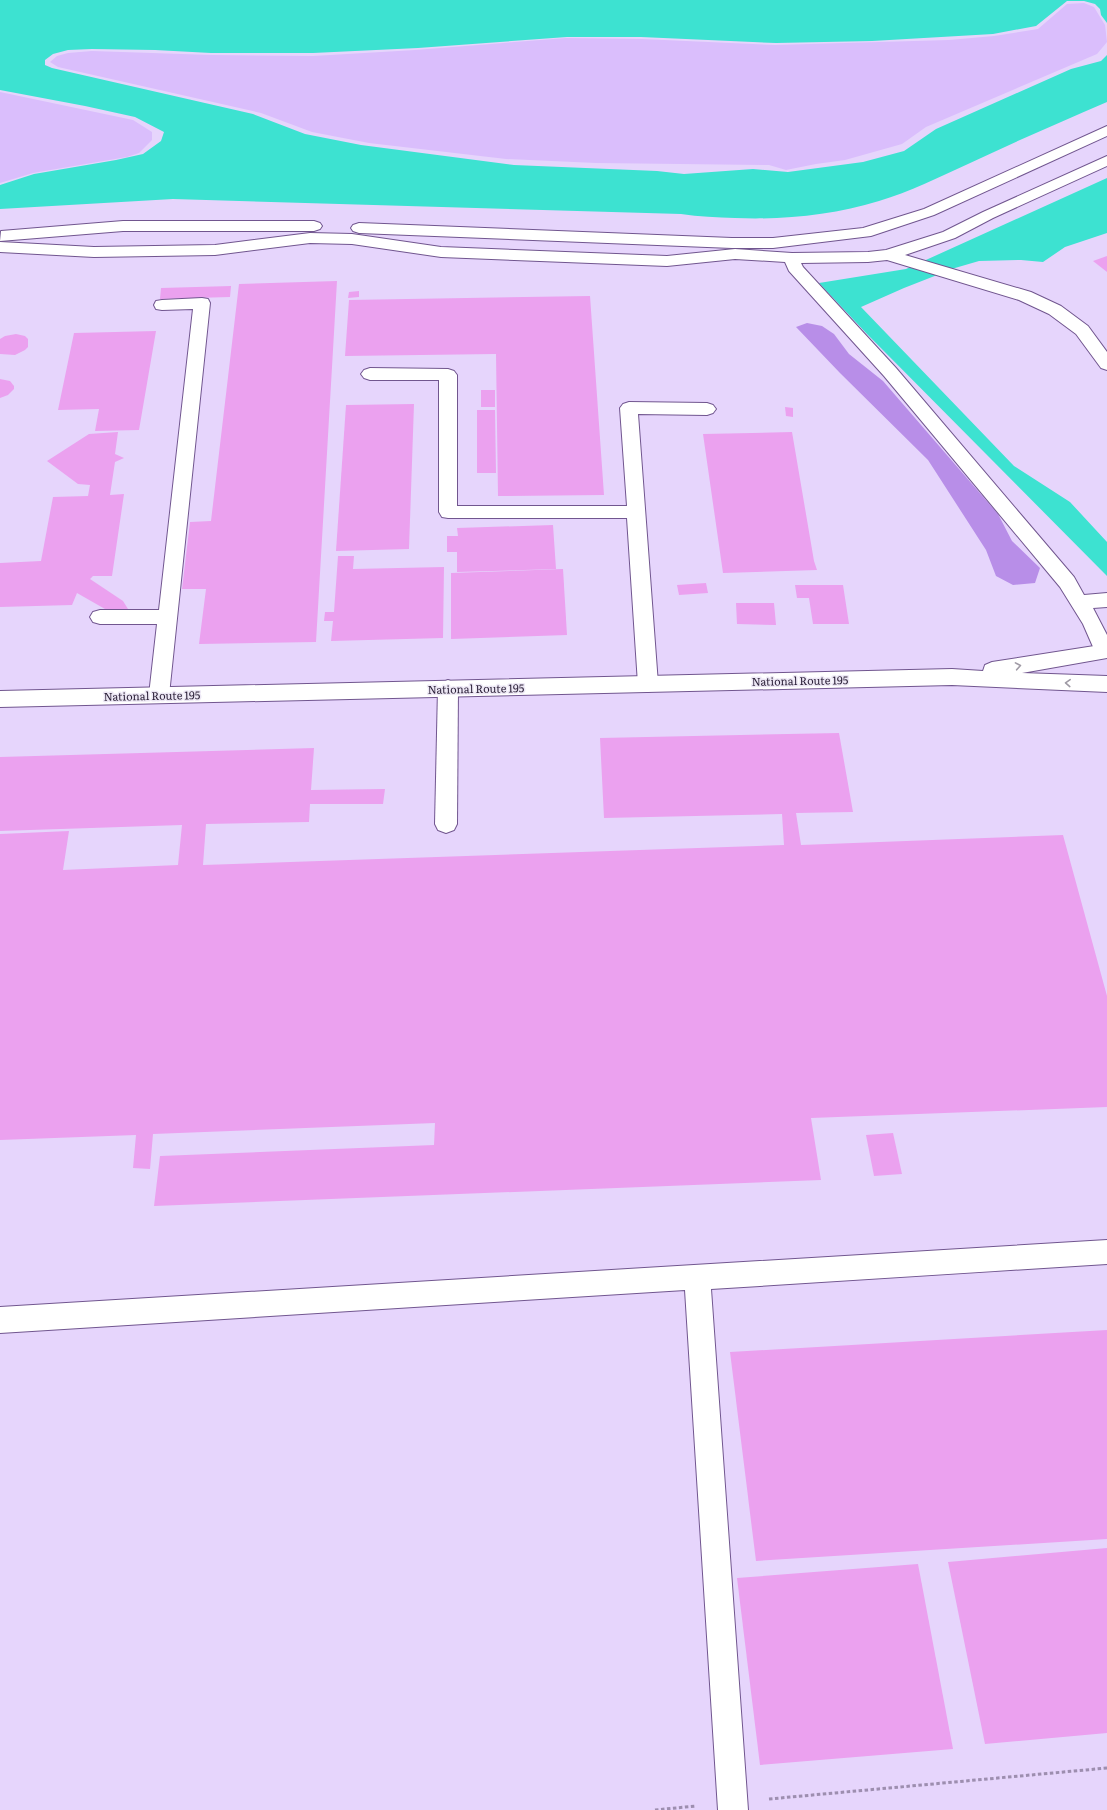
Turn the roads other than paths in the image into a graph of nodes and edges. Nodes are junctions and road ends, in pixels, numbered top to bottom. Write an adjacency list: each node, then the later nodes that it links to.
1 (1107, 130): 6 (main road)
2 (1107, 160): 7 (main road)
3 (340, 233): 4 (main road); 5 (main road); 6 (main road); 6 (main road)
4 (0, 236)
5 (0, 247)
6 (750, 249): 8 (main road)
7 (888, 254): 8 (main road); 10 (main road)
8 (792, 258): 15 (main road)
9 (162, 305): 16 (main road)
10 (1107, 364)
11 (370, 374): 13 (main road)
12 (707, 409): 13 (main road)
13 (636, 512): 20 (main road)
14 (1107, 600): 15 (main road)
15 (1079, 602): 18 (main road)
16 (167, 616): 17 (main road); 23 (main road)
17 (100, 617)
18 (1106, 651): 19 (main road, National Route 195, one-way to 18)
19 (952, 677): 20 (main road, National Route 195); 21 (main road, National Route 195, one-way to 19)
20 (648, 684): 22 (main road, National Route 195)
21 (1107, 684)
22 (448, 688): 23 (main road, National Route 195); 25 (main road)
23 (159, 695): 24 (main road, National Route 195)
24 (0, 699)
25 (446, 824)
26 (1107, 1252): 27 (main road)
27 (697, 1276): 28 (main road); 29 (main road)
28 (0, 1320)
29 (733, 1806)

